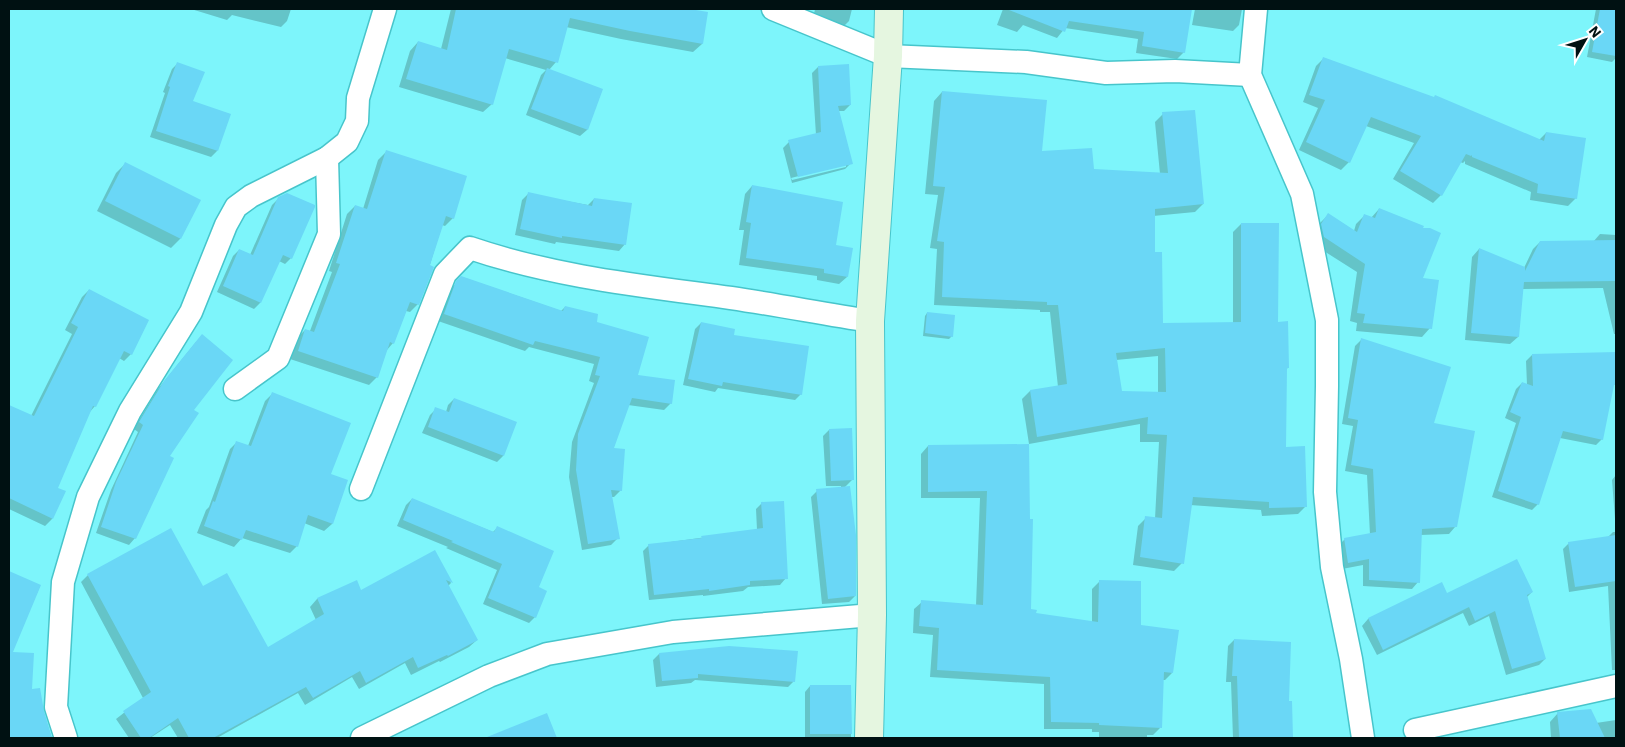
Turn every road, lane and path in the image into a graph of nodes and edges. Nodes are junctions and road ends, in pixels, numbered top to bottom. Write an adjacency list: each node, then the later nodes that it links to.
1 (385, 9): 7 (street)
2 (773, 9): 5 (street)
3 (889, 9): 5 (street)
4 (1256, 9): 6 (street)
5 (888, 56): 6 (street); 8 (street)
6 (1250, 75): 17 (street)
7 (327, 158): 9 (street); 14 (street)
8 (870, 322): 10 (street); 11 (street)
9 (235, 389)
10 (361, 488)
11 (872, 615): 15 (street); 16 (street)
12 (1616, 686): 13 (street)
13 (1415, 730)
14 (66, 738)
15 (362, 738)
16 (869, 738)
17 (1363, 738)

